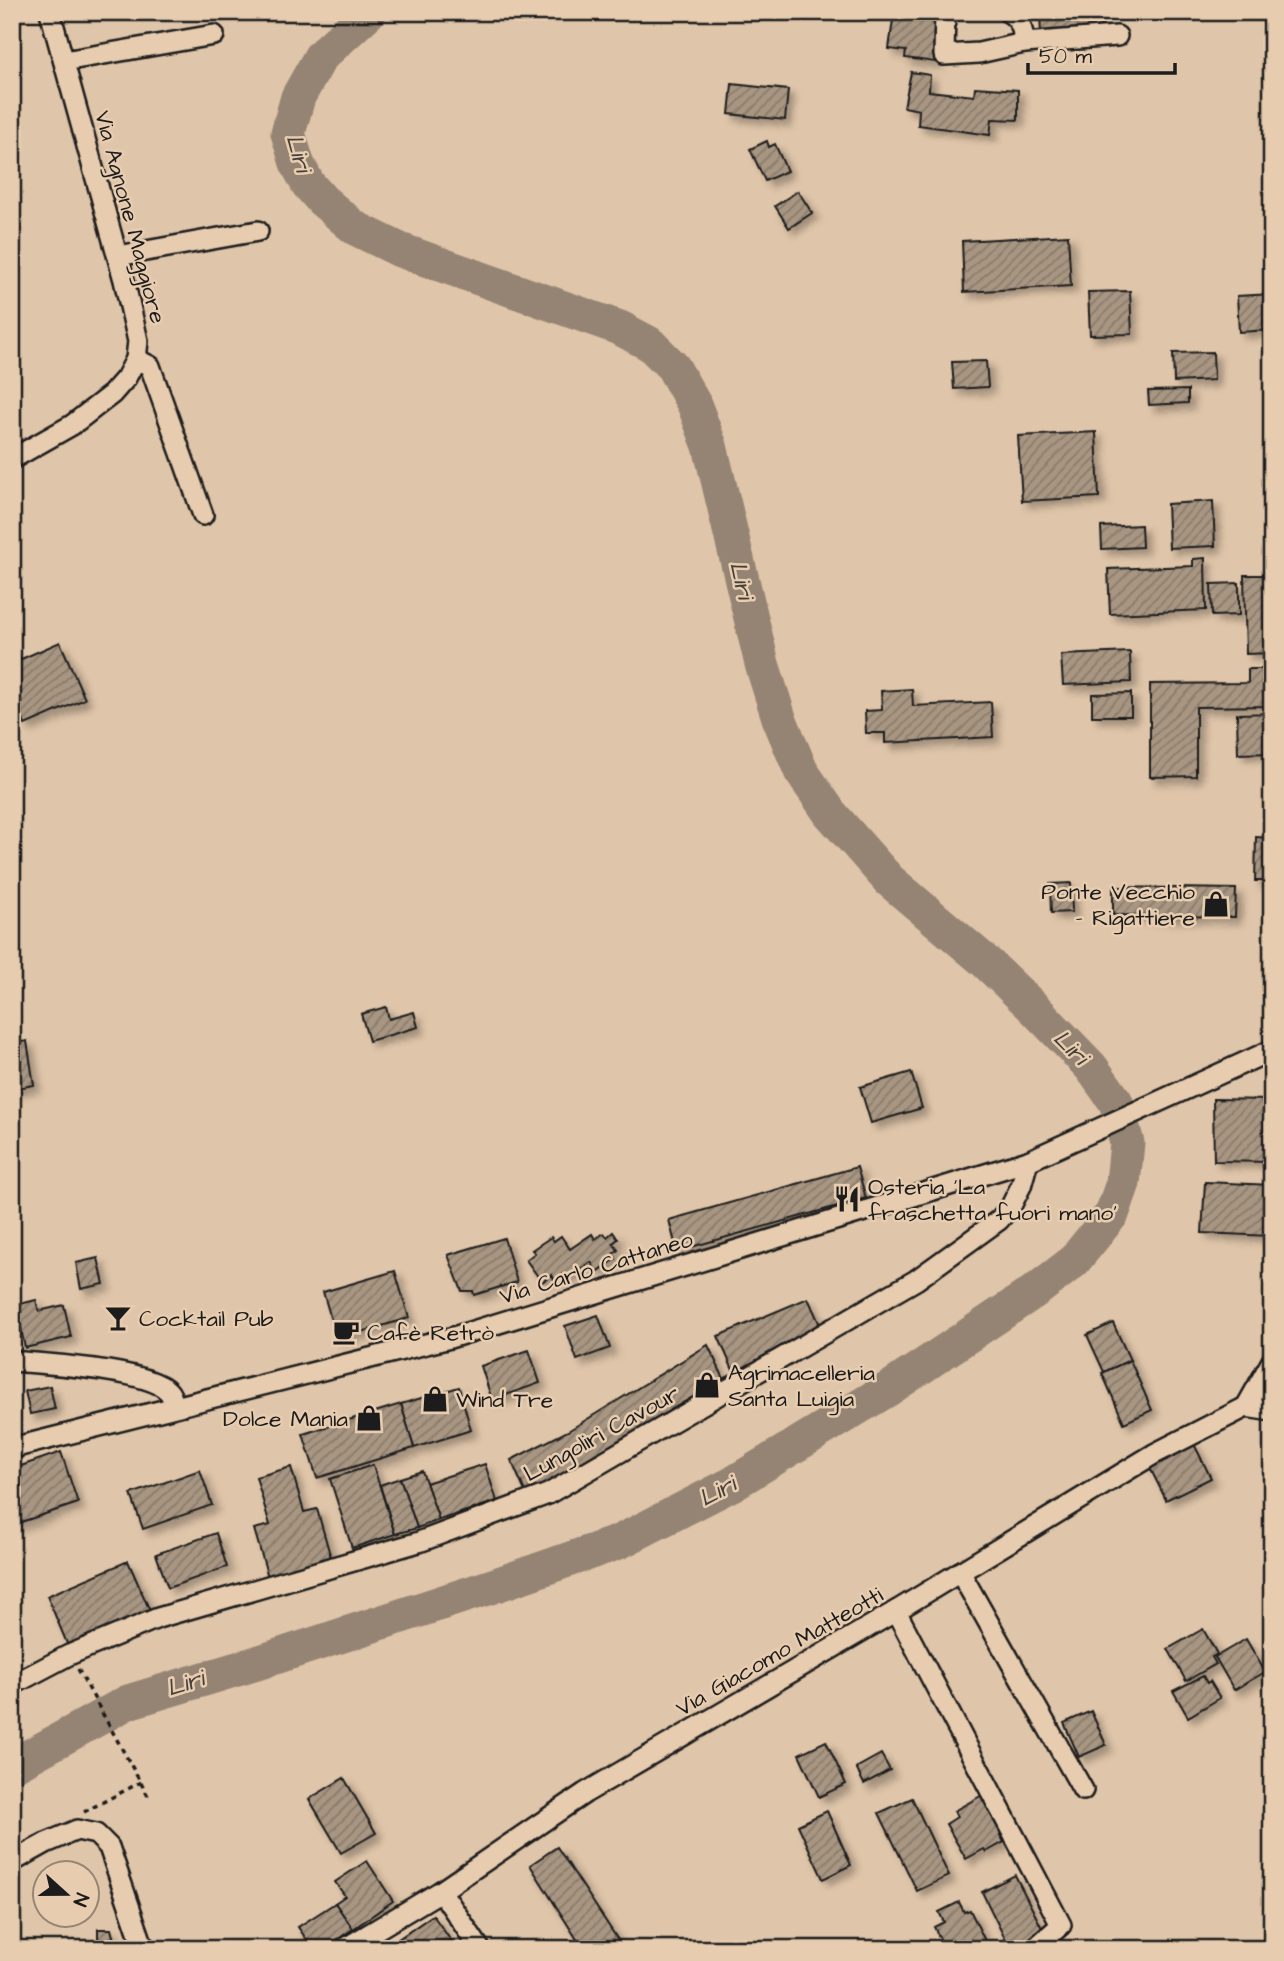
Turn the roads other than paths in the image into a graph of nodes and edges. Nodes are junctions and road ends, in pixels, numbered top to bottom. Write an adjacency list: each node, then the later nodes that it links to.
1 (50, 12): 7 (street, Via Agnone Maggiore)
2 (945, 12): 6 (street)
3 (1008, 12): 6 (street)
4 (214, 35): 7 (street)
5 (1117, 36): 6 (street)
6 (1024, 43)
7 (64, 61): 9 (street, Via Agnone Maggiore)
8 (258, 231): 9 (street)
9 (118, 256): 10 (street, Via Agnone Maggiore)
10 (136, 359): 11 (street, Via Agnone Maggiore); 12 (street)
11 (12, 459)
12 (204, 516)
13 (1272, 1050): 14 (street, Via Carlo Cattaneo)
14 (1028, 1161): 17 (street, Via Carlo Cattaneo); 23 (street, Lungoliri Cavour)
15 (12, 1361): 17 (street)
16 (1272, 1361): 18 (street)
17 (174, 1406): 20 (street, Via Carlo Cattaneo)
18 (1246, 1407): 19 (street); 21 (street, Via Giacomo Matteotti)
19 (1272, 1411)
20 (12, 1448)
21 (960, 1572): 22 (street, Via Giacomo Matteotti); 24 (street)
22 (896, 1611): 26 (street, Via Giacomo Matteotti); 30 (street)
23 (12, 1685)
24 (1083, 1790)
25 (12, 1862): 27 (street)
26 (440, 1891): 28 (street, Via Giacomo Matteotti); 29 (street)
27 (145, 1949)
28 (344, 1949)
29 (480, 1949)
30 (1034, 1949)

